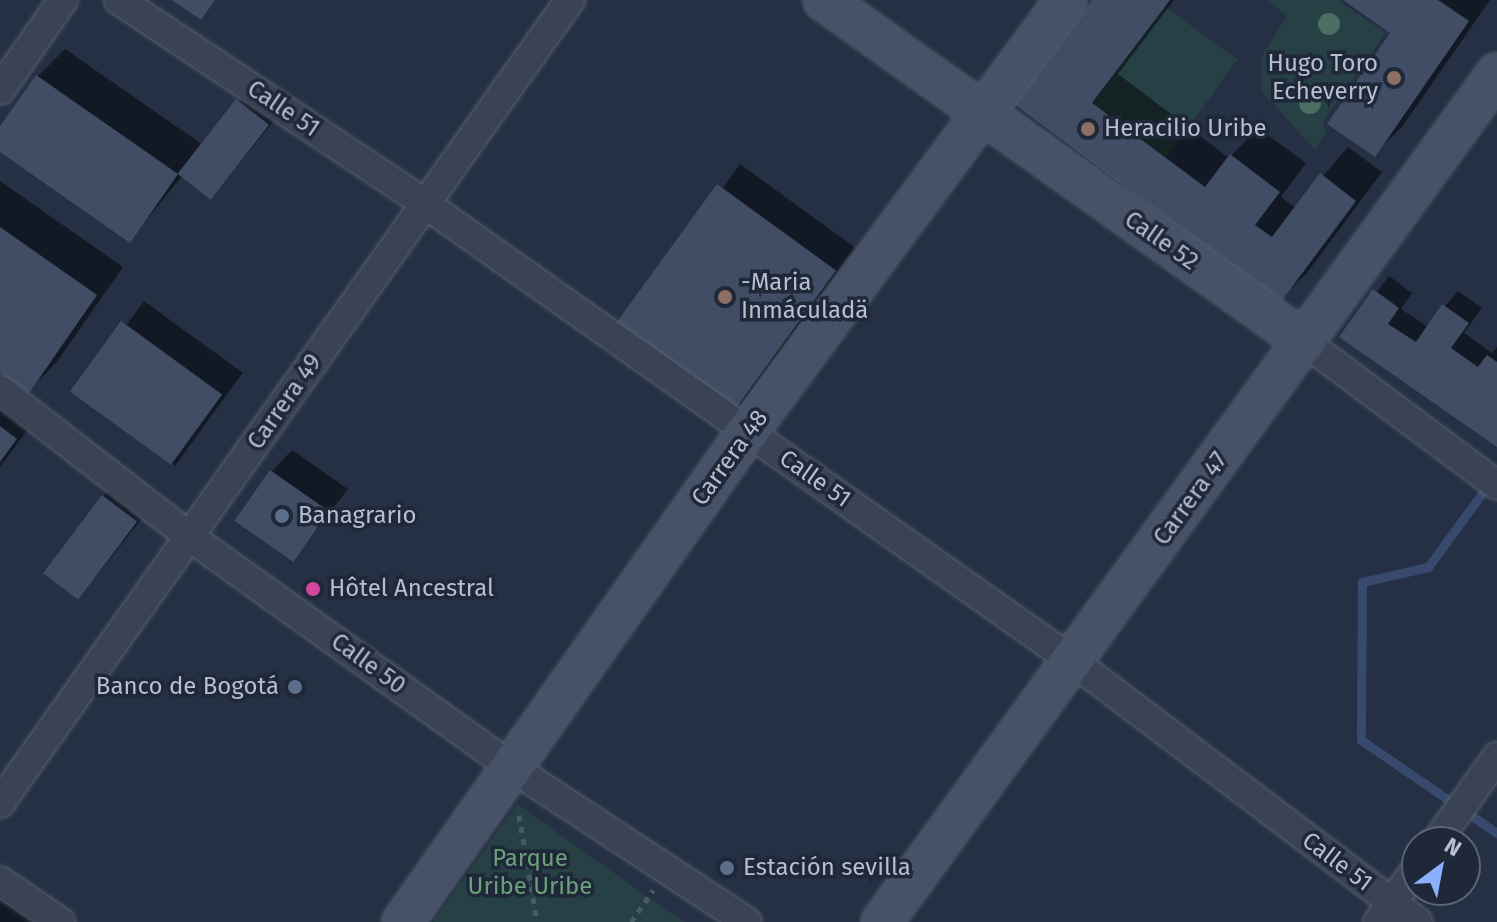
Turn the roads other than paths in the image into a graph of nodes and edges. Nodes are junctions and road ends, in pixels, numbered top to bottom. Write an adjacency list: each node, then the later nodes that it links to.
1 (63, 0): 7 (street)
2 (119, 0): 9 (street, Calle 51)
3 (570, 0): 9 (street, Carrera 49)
4 (824, 0): 8 (main road, Calle 52)
5 (1066, 0): 8 (main road, Carrera 48)
6 (1497, 74): 10 (main road, Carrera 47)
7 (0, 90)
8 (983, 117): 10 (main road, Calle 52); 12 (main road, Carrera 48)
9 (424, 203): 12 (street, Calle 51); 14 (street, Carrera 49)
10 (1305, 342): 13 (street, Calle 52); 15 (main road, Carrera 47)
11 (0, 390): 14 (street, Calle 50)
12 (748, 431): 15 (street, Calle 51); 17 (main road, Carrera 48)
13 (1497, 485)
14 (190, 537): 17 (street, Calle 50); 18 (street, Carrera 49)
15 (1074, 662): 22 (street, Calle 51); 26 (main road, Carrera 47)
16 (1497, 757): 19 (street)
17 (511, 767): 24 (main road, Carrera 48); 25 (street, Calle 50)
18 (0, 803)
19 (1447, 826)
20 (0, 881): 23 (street)
21 (1401, 890): 22 (street)
22 (1385, 913): 27 (street, Calle 51)
23 (60, 922)
24 (403, 922)
25 (747, 922)
26 (882, 922)
27 (1418, 922)

